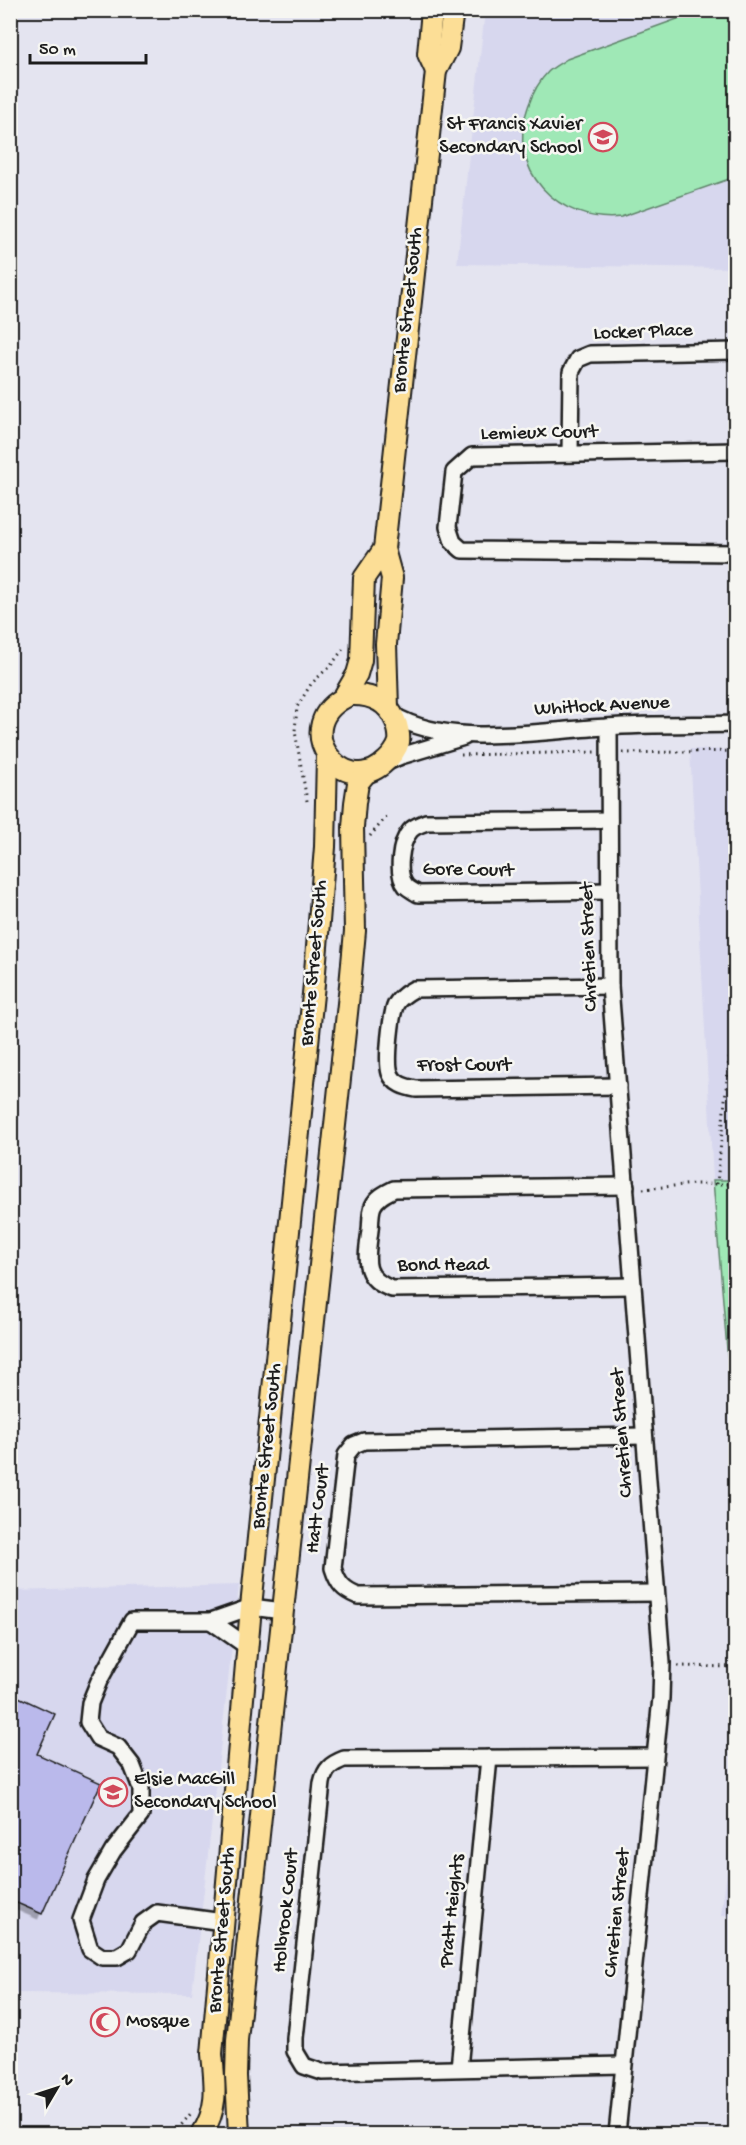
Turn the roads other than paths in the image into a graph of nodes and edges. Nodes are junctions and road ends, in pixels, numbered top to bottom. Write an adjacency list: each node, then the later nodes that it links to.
1 (432, 10): 3 (main road, Bronte Street South)
2 (453, 10): 3 (main road, Bronte Street South)
3 (436, 71): 7 (main road, Bronte Street South)
4 (735, 351): 6 (street, Locker Place)
5 (735, 451): 6 (street, Lemieux Court)
6 (570, 454): 8 (street, Lemieux Court)
7 (384, 549): 9 (main road, Bronte Street South); 10 (main road, Bronte Street South)
8 (735, 553)
9 (344, 698): 10 (main road); 14 (main road)
10 (391, 711): 13 (street, Whitlock Avenue); 15 (main road)
11 (735, 723): 12 (street, Whitlock Avenue)
12 (609, 727): 13 (street, Whitlock Avenue); 17 (street, Chretien Street)
13 (470, 736): 15 (street, Whitlock Avenue)
14 (327, 756): 16 (main road); 25 (main road, Bronte Street South)
15 (385, 763): 16 (main road)
16 (367, 772): 26 (main road, Bronte Street South)
17 (609, 820): 18 (street, Chretien Street); 18 (street, Gore Court)
18 (609, 891): 19 (street, Chretien Street)
19 (610, 986): 20 (street, Chretien Street); 20 (street, Frost Court)
20 (618, 1086): 21 (street, Chretien Street)
21 (626, 1186): 22 (street, Chretien Street); 22 (street, Bond Head)
22 (633, 1286): 23 (street, Chretien Street)
23 (644, 1436): 24 (street, Chretien Street); 24 (street, Hatt Court)
24 (656, 1593): 29 (street, Chretien Street)
25 (251, 1607): 26 (street); 27 (street); 28 (main road, Bronte Street South)
26 (283, 1611): 35 (main road, Bronte Street South)
27 (211, 1622): 28 (street); 31 (street)
28 (248, 1647): 31 (main road, Bronte Street South)
29 (654, 1757): 30 (street, Holbrook Court); 32 (street, Chretien Street)
30 (489, 1758): 33 (street, Pratt Heights); 33 (street, Holbrook Court)
31 (223, 1922): 34 (main road, Bronte Street South)
32 (623, 2065): 33 (street, Holbrook Court); 36 (street, Chretien Street)
33 (459, 2068)
34 (202, 2134)
35 (240, 2134)
36 (617, 2134)

